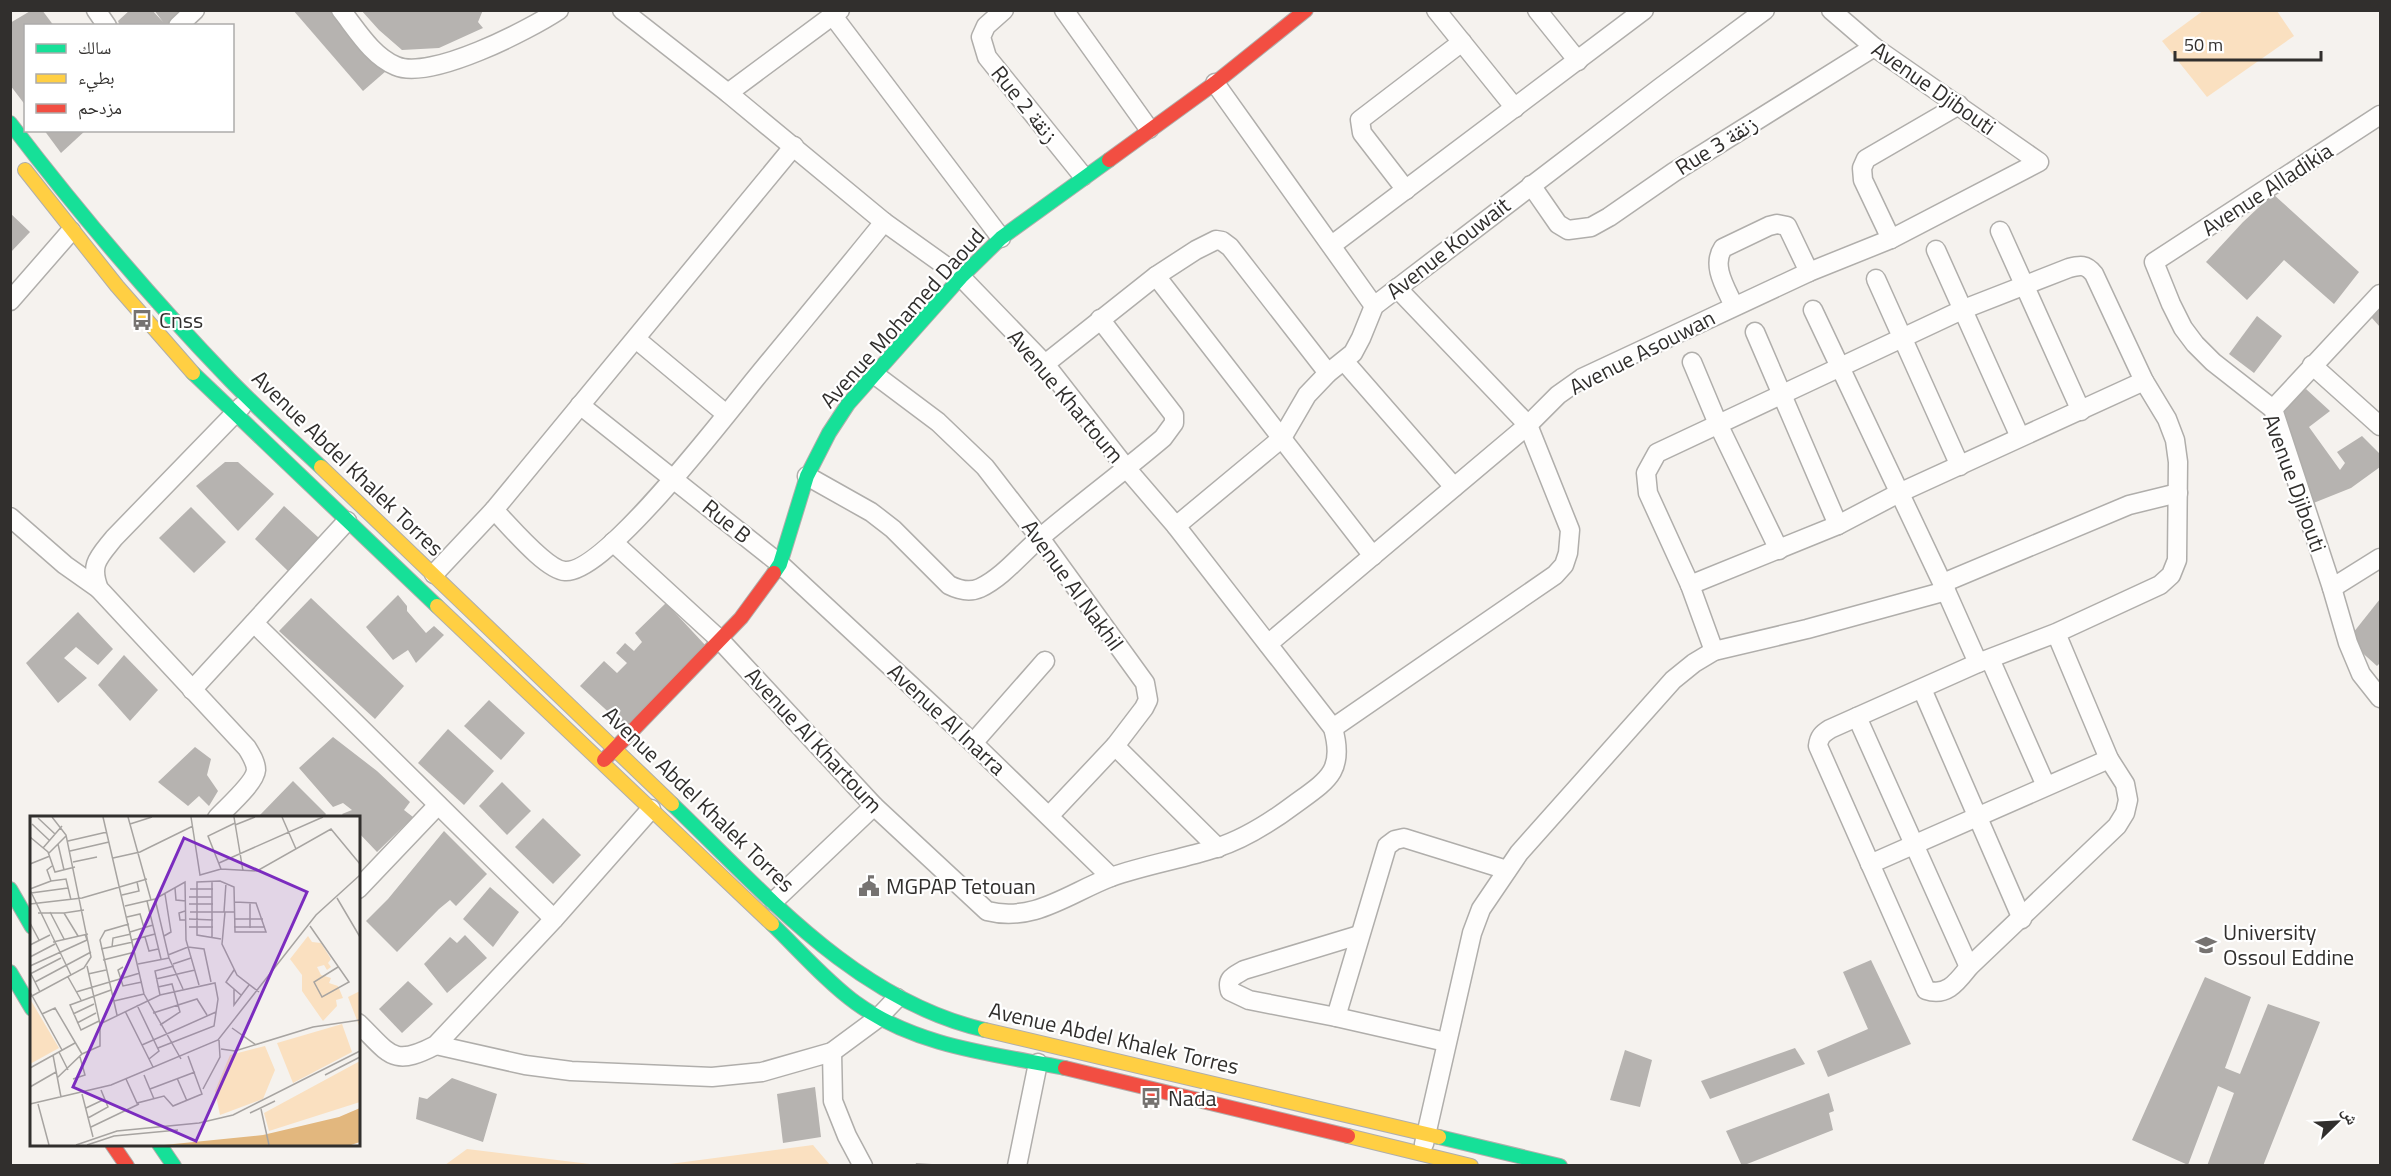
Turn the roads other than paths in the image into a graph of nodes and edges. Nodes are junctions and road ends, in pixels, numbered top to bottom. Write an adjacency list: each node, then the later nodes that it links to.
1 (96, 10): 15 (street)
2 (195, 10): 16 (street)
3 (341, 10): 4 (street)
4 (560, 10)
5 (622, 10): 21 (street, Avenue Khartoum)
6 (1004, 10): 30 (street, Rue 2 زنقة)
7 (1064, 10): 26 (street)
8 (1436, 10): 17 (street)
9 (1537, 10): 19 (street)
10 (1644, 10): 19 (street)
11 (1765, 10): 31 (street, Avenue Kouwait)
12 (1830, 10): 18 (street, Avenue Djibouti)
13 (1302, 12): 20 (main road, Avenue Mohamed Daoud)
14 (837, 13): 21 (street); 36 (street)
15 (106, 24)
16 (180, 24)
17 (1462, 42): 23 (street); 32 (street)
18 (1874, 47): 22 (street, Avenue Djibouti); 31 (street, Rue 3 زنقة)
19 (1578, 61): 23 (street)
20 (1215, 83): 26 (main road, Avenue Mohamed Daoud); 38 (street)
21 (728, 93): 27 (street, Avenue Khartoum)
22 (1959, 105): 29 (street, Avenue Djibouti); 37 (street)
23 (1515, 108): 32 (street)
24 (2380, 115): 40 (street, Avenue Alladikia)
25 (10, 123): 66 (main road, Avenue Abdel Khalek Torres)
26 (1149, 129): 30 (main road, Avenue Mohamed Daoud)
27 (794, 146): 33 (street, Avenue Khartoum); 56 (street)
28 (17, 160): 34 (main road, Avenue Abdel Khalek Torres)
29 (2039, 162): 37 (street, Avenue Asouwan)
30 (1083, 176): 36 (main road, Avenue Mohamed Daoud)
31 (1530, 185): 46 (street, Avenue Kouwait)
32 (1406, 190): 38 (street)
33 (884, 222): 43 (street, Avenue Khartoum); 71 (street)
34 (71, 231): 48 (street); 70 (main road, Avenue Abdel Khalek Torres)
35 (2000, 231): 45 (street)
36 (1001, 238): 43 (main road, Avenue Mohamed Daoud)
37 (1891, 239): 41 (street, Avenue Asouwan)
38 (1332, 245): 49 (street)
39 (1936, 250): 51 (street)
40 (2154, 262): 68 (street, Avenue Djibouti)
41 (1809, 272): 50 (street, Avenue Asouwan); 50 (street)
42 (1156, 276): 53 (street); 62 (street); 76 (street)
43 (961, 277): 59 (street, Avenue Khartoum); 63 (main road, Avenue Mohamed Daoud)
44 (1876, 279): 55 (street)
45 (2025, 284): 51 (street); 64 (street); 69 (street)
46 (1397, 288): 49 (street, Avenue Kouwait); 73 (street)
47 (2380, 294): 60 (street)
48 (11, 299)
49 (1374, 306): 57 (street, Avenue Kouwait)
50 (1734, 306): 73 (street, Avenue Asouwan)
51 (1964, 309): 55 (street); 75 (street)
52 (1813, 310): 61 (street)
53 (1100, 319): 59 (street); 78 (street)
54 (1755, 332): 65 (street)
55 (1903, 338): 61 (street); 77 (street)
56 (636, 339): 67 (street); 71 (street)
57 (1344, 361): 62 (street, Avenue Kouwait); 81 (street)
58 (1692, 363): 72 (street)
59 (1046, 364): 78 (street, Avenue Khartoum)
60 (2312, 365): 68 (street); 74 (street)
61 (1842, 367): 65 (street); 82 (street)
62 (1328, 373): 76 (street, Avenue Kouwait)
63 (874, 374): 79 (main road, Avenue Mohamed Daoud); 89 (street, Avenue Al Nakhil)
64 (2144, 381): 69 (street); 83 (street)
65 (1781, 394): 72 (street); 87 (street)
66 (249, 399): 70 (street); 95 (main road, Avenue Abdel Khalek Torres)
67 (580, 405): 80 (street, Rue B); 84 (street)
68 (2273, 409): 98 (street, Avenue Djibouti)
69 (2081, 411): 75 (street)
70 (234, 414): 86 (main road, Avenue Abdel Khalek Torres); 99 (street)
71 (726, 414): 80 (street)
72 (1718, 424): 91 (street); 96 (street)
73 (1528, 425): 81 (street, Avenue Asouwan); 111 (street)
74 (2380, 426)
75 (2020, 437): 77 (street)
76 (1282, 438): 88 (street, Avenue Kouwait); 92 (street)
77 (1959, 466): 82 (street)
78 (1127, 469): 88 (street, Avenue Khartoum); 89 (street)
79 (807, 476): 89 (street); 94 (main road, Avenue Mohamed Daoud)
80 (674, 479): 90 (street); 94 (street, Rue B)
81 (1454, 487): 92 (street, Avenue Asouwan)
82 (1899, 493): 87 (street); 97 (street)
83 (2178, 493): 97 (street); 101 (street)
84 (494, 510): 90 (street); 95 (street)
85 (10, 517): 99 (street)
86 (348, 521): 100 (street); 116 (main road, Avenue Abdel Khalek Torres)
87 (1838, 525): 91 (street)
88 (1176, 526): 103 (street, Avenue Khartoum)
89 (1040, 538): 113 (street, Avenue Al Nakhil)
90 (613, 542): 102 (street, Avenue Al Khartoum)
91 (1779, 550): 96 (street)
92 (1373, 556): 103 (street, Avenue Asouwan)
93 (2380, 558): 98 (street)
94 (780, 564): 102 (main road, Avenue Mohamed Daoud); 112 (street, Avenue Al Inarra)
95 (434, 574): 114 (main road, Avenue Abdel Khalek Torres)
96 (1690, 585): 104 (street)
97 (1945, 587): 104 (street); 106 (street)
98 (2332, 588): 109 (street, Avenue Djibouti)
99 (99, 589): 108 (street)
100 (255, 623): 108 (street); 118 (street)
101 (2056, 633): 106 (street); 115 (street)
102 (720, 640): 114 (main road, Avenue Mohamed Daoud); 119 (street, Avenue Al Khartoum)
103 (1268, 644): 111 (street, Avenue Khartoum)
104 (1714, 651): 127 (street)
105 (1045, 661): 112 (street)
106 (1984, 661): 107 (street); 117 (street)
107 (1922, 689): 110 (street); 123 (street)
108 (192, 690): 121 (street)
109 (2380, 698)
110 (1857, 717): 124 (street); 126 (street)
111 (1333, 728): 125 (street, Avenue Khartoum)
112 (973, 743): 122 (street, Avenue Al Inarra)
113 (1115, 746): 122 (street, Avenue Al Nakhil); 125 (street)
114 (615, 748): 116 (main road, Avenue Mohamed Daoud); 131 (main road, Avenue Abdel Khalek Torres)
115 (2109, 759): 117 (street); 133 (street)
116 (602, 762): 120 (main road, Avenue Abdel Khalek Torres)
117 (2046, 786): 123 (street)
118 (438, 805): 129 (street); 132 (street)
119 (874, 806): 128 (street, Avenue Al Khartoum); 131 (street)
120 (651, 809): 132 (street); 141 (main road, Avenue Abdel Khalek Torres)
121 (220, 816)
122 (1049, 816): 128 (street, Avenue Al Inarra)
123 (1977, 816): 124 (street); 133 (street)
124 (1914, 845): 126 (street); 136 (street)
125 (1218, 848): 128 (street)
126 (1870, 864): 136 (street)
127 (1506, 870): 135 (street); 143 (street)
128 (1111, 877)
129 (360, 888)
130 (10, 889): 134 (main road)
131 (774, 901): 138 (main road, Avenue Abdel Khalek Torres)
132 (554, 919): 144 (street)
133 (2022, 919): 136 (street)
134 (30, 924)
135 (1359, 935): 140 (street); 140 (street)
136 (1970, 967)
137 (10, 972): 139 (main road)
138 (897, 998): 141 (street); 147 (main road, Avenue Abdel Khalek Torres)
139 (30, 1006)
140 (1336, 1017): 143 (street)
141 (878, 1018): 145 (street); 146 (main road, Avenue Abdel Khalek Torres)
142 (360, 1025): 144 (street)
143 (1446, 1042): 147 (street)
144 (436, 1045): 145 (street)
145 (832, 1052): 153 (street)
146 (1038, 1063): 150 (main road, Avenue Abdel Khalek Torres); 154 (street)
147 (1426, 1134): 150 (street); 156 (main road, Avenue Abdel Khalek Torres)
148 (113, 1146): 151 (main road)
149 (160, 1146): 152 (main road)
150 (1422, 1154): 155 (main road, Avenue Abdel Khalek Torres)
151 (127, 1166)
152 (174, 1166)
153 (863, 1166)
154 (1017, 1166)
155 (1471, 1166)
156 (1560, 1166)

